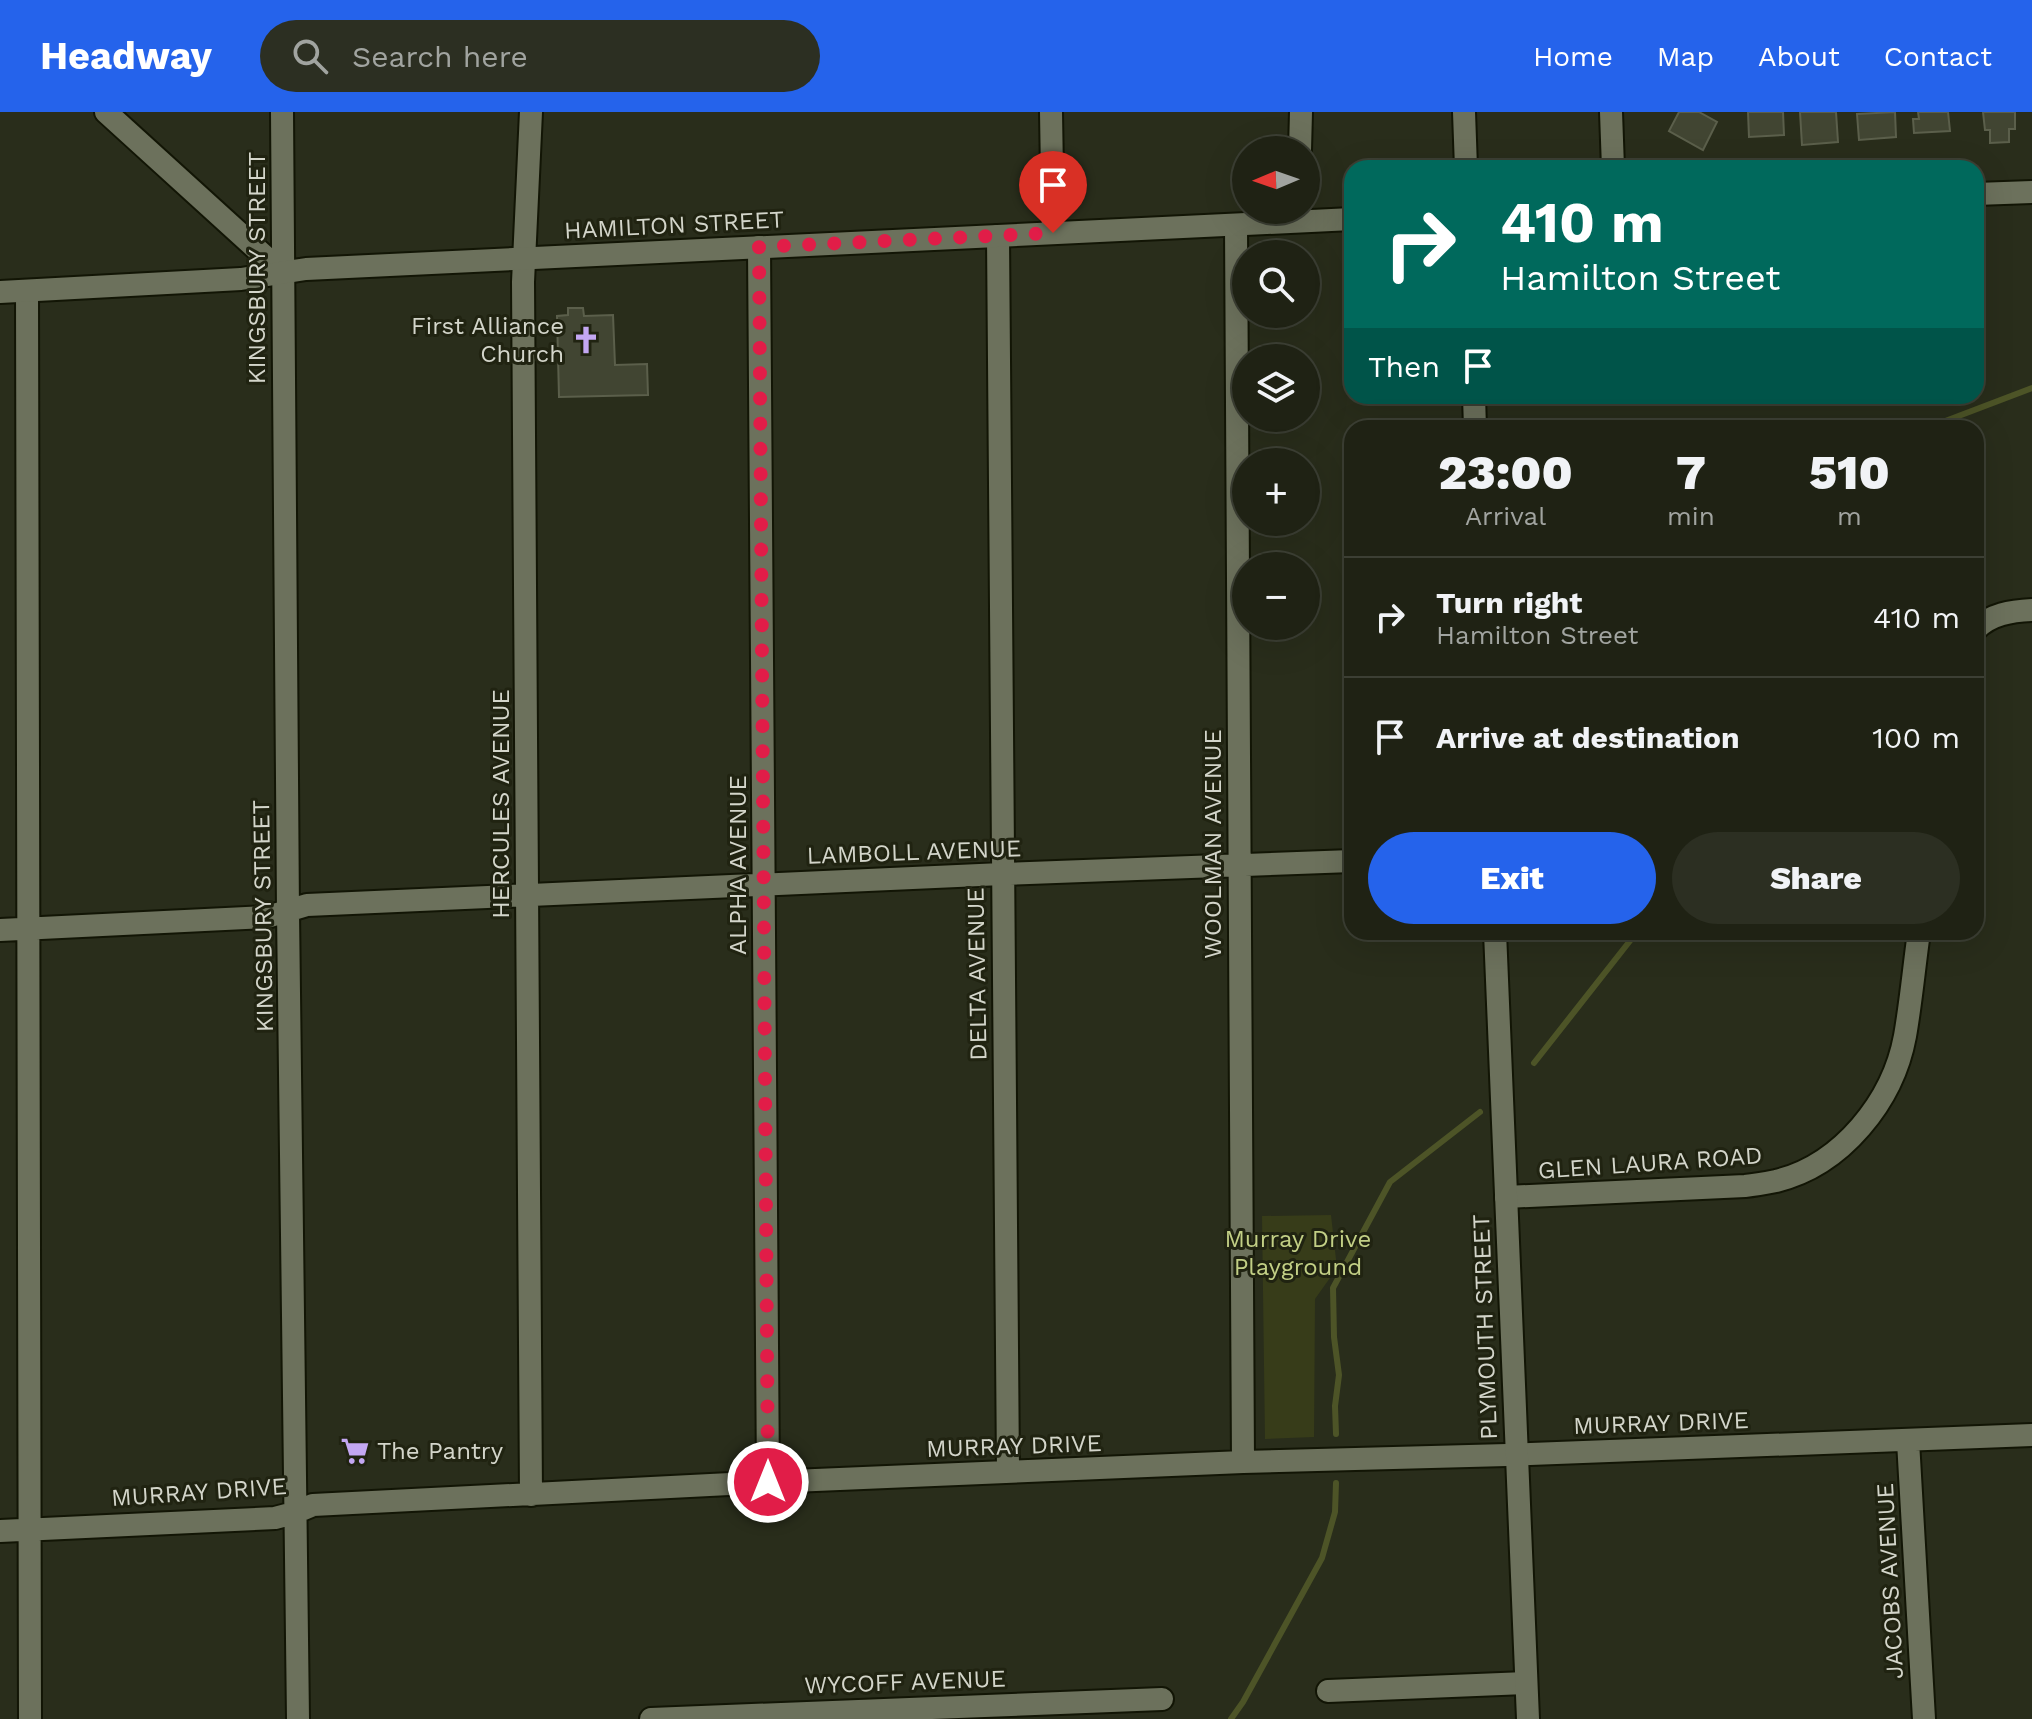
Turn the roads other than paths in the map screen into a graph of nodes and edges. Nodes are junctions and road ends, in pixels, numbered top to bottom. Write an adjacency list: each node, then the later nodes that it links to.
1 (106, 112): 21 (street)
2 (282, 112): 21 (street, KINGSBURY STREET)
3 (531, 112): 20 (street, HERCULES AVENUE)
4 (1051, 112): 17 (street)
5 (1301, 112): 8 (street)
6 (1464, 112): 9 (street)
7 (1611, 112): 10 (street)
8 (1300, 136)
9 (1466, 160)
10 (1613, 160)
11 (2032, 192): 12 (street)
12 (1984, 194)
13 (1320, 217): 14 (street, HAMILTON STREET)
14 (1344, 219)
15 (1242, 224): 16 (street, HAMILTON STREET)
16 (1236, 225): 17 (street, HAMILTON STREET); 27 (street, WOOLMAN AVENUE)
17 (1053, 233): 18 (street, HAMILTON STREET)
18 (998, 236): 19 (street, HAMILTON STREET); 28 (street, DELTA AVENUE)
19 (759, 247): 20 (street, HAMILTON STREET); 29 (street, ALPHA AVENUE)
20 (524, 259): 21 (street, HAMILTON STREET); 30 (street, HERCULES AVENUE)
21 (283, 273): 22 (street, HAMILTON STREET); 31 (street, KINGSBURY STREET)
22 (27, 291): 23 (street, HAMILTON STREET); 32 (street)
23 (0, 292)
24 (2032, 610): 25 (street)
25 (1984, 622)
26 (1344, 861): 27 (street, LAMBOLL AVENUE)
27 (1239, 866): 28 (street, LAMBOLL AVENUE); 40 (street, WOOLMAN AVENUE)
28 (1002, 874): 29 (street, LAMBOLL AVENUE); 41 (street, DELTA AVENUE)
29 (764, 885): 30 (street, LAMBOLL AVENUE); 42 (street, ALPHA AVENUE)
30 (527, 894): 31 (street, LAMBOLL AVENUE); 43 (street, HERCULES AVENUE)
31 (288, 912): 32 (street, LAMBOLL AVENUE); 44 (street, KINGSBURY STREET)
32 (29, 929): 33 (street, LAMBOLL AVENUE); 45 (street)
33 (0, 930)
34 (1495, 940): 36 (street, PLYMOUTH STREET)
35 (1918, 940): 36 (street, GLEN LAURA ROAD)
36 (1506, 1197): 39 (street, PLYMOUTH STREET)
37 (2032, 1435): 38 (street, MURRAY DRIVE)
38 (1908, 1441): 39 (street, MURRAY DRIVE); 55 (street, JACOBS AVENUE)
39 (1516, 1455): 40 (street, MURRAY DRIVE); 47 (street, PLYMOUTH STREET)
40 (1243, 1462): 41 (street, MURRAY DRIVE)
41 (1008, 1472): 42 (street, MURRAY DRIVE)
42 (768, 1482): 43 (street, MURRAY DRIVE)
43 (531, 1495): 44 (street, MURRAY DRIVE)
44 (294, 1513): 45 (street, MURRAY DRIVE); 52 (street, KINGSBURY STREET)
45 (30, 1529): 46 (street, MURRAY DRIVE); 51 (street)
46 (0, 1531)
47 (1526, 1683): 48 (street); 54 (street, PLYMOUTH STREET)
48 (1328, 1691)
49 (1162, 1699): 50 (street, WYCOFF AVENUE)
50 (912, 1714): 53 (street, WYCOFF AVENUE)
51 (30, 1719)
52 (298, 1719)
53 (651, 1719)
54 (1528, 1719)
55 (1924, 1719)

